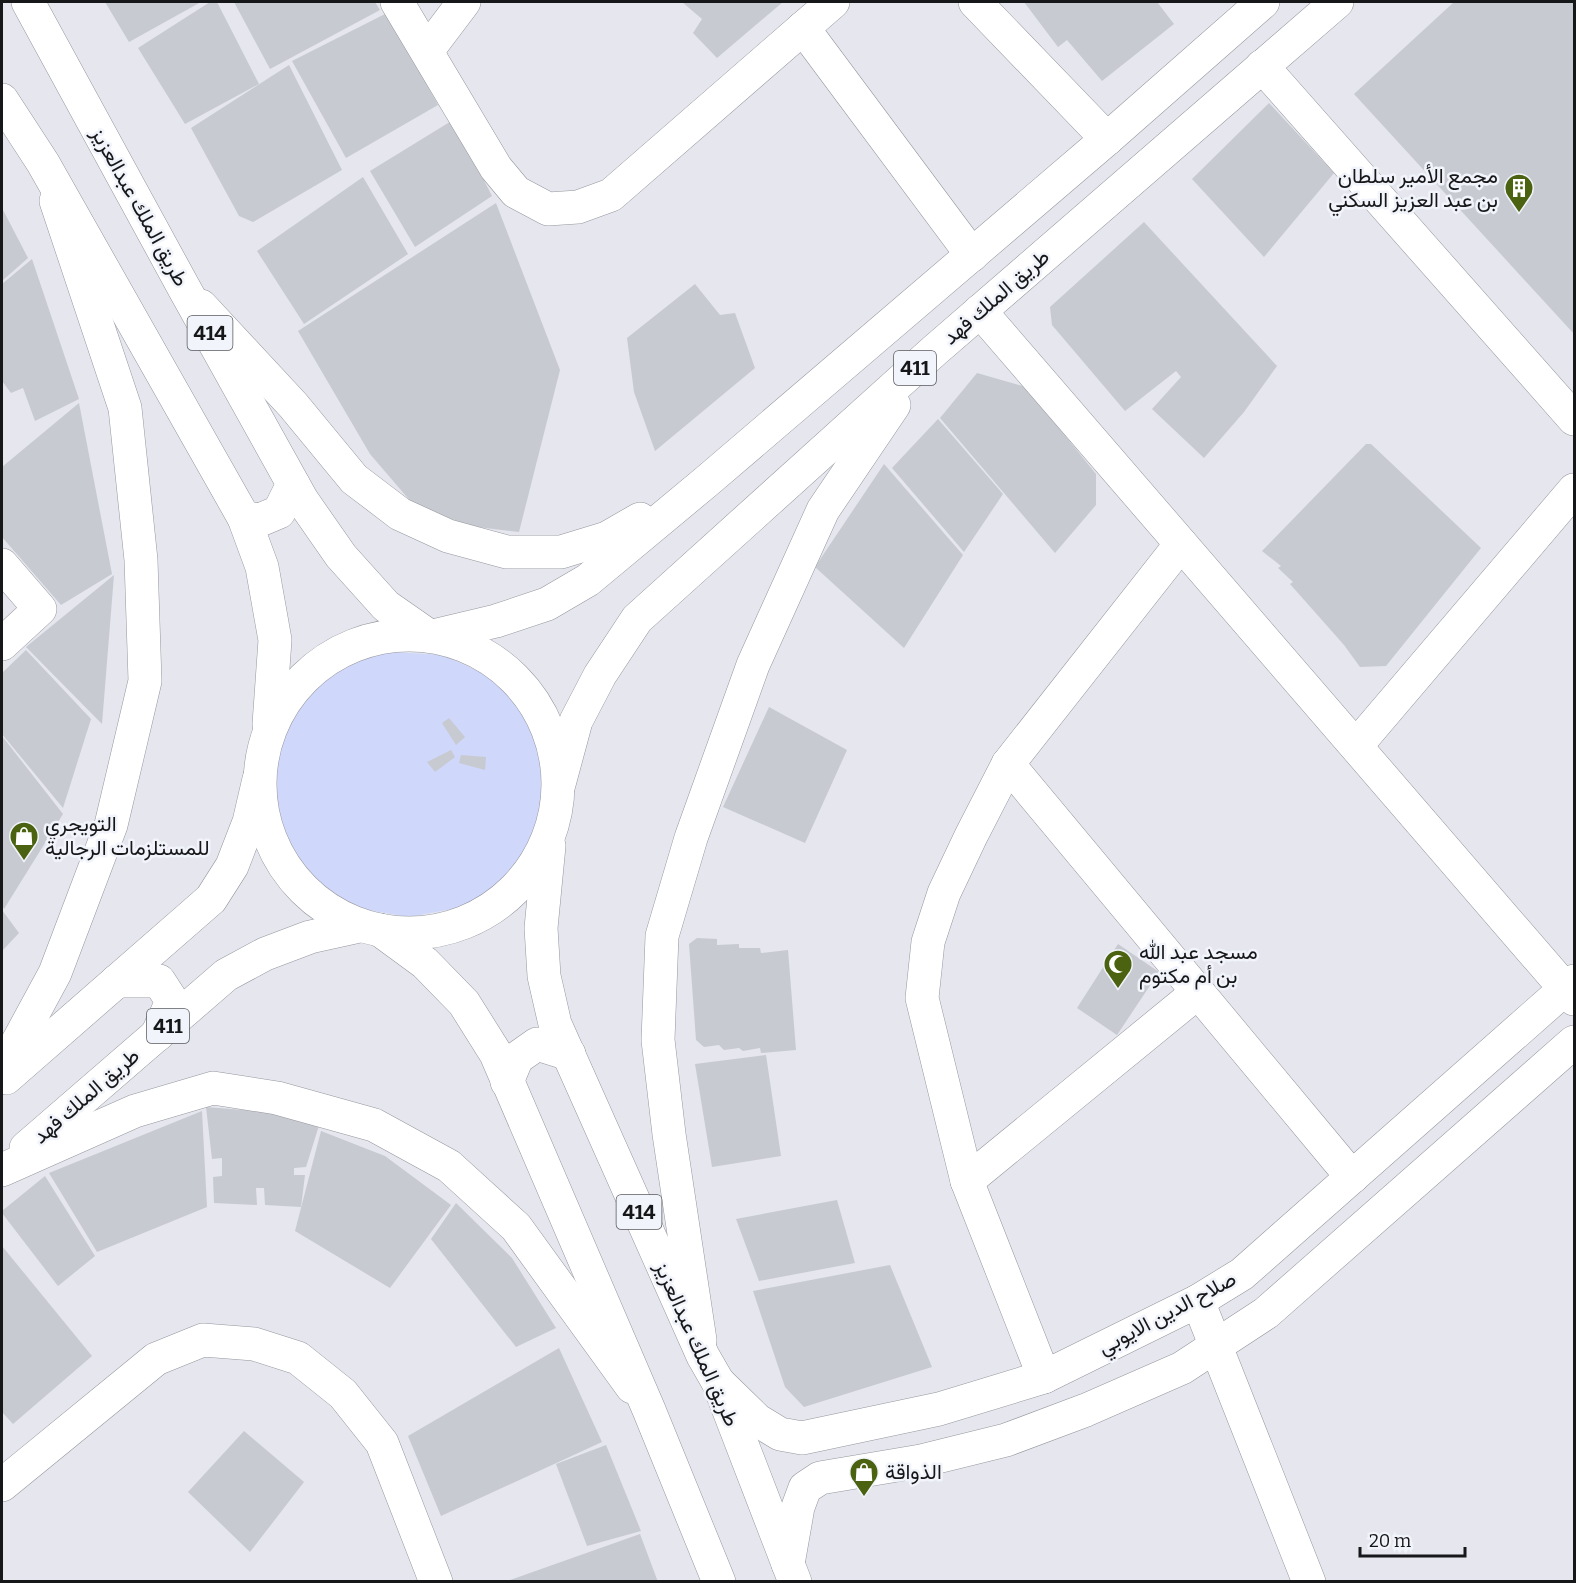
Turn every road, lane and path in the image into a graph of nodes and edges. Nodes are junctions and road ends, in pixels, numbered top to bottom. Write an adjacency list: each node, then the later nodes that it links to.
1 (28, 2): 15 (main road, طريق الملك عبدالعزيز / 414)
2 (398, 2): 9 (main road)
3 (464, 2): 9 (main road)
4 (833, 2): 8 (main road)
5 (975, 2): 12 (main road)
6 (1263, 2): 12 (main road, 411)
7 (1337, 2): 10 (main road, طريق الملك فهد / 411)
8 (803, 28): 9 (main road); 14 (main road)
9 (427, 51)
10 (1262, 66): 16 (main road, طريق الملك فهد / 411); 18 (main road)
11 (2, 100): 13 (main road)
12 (1107, 139): 14 (main road, 411)
13 (43, 163): 22 (main road); 40 (main road)
14 (972, 255): 19 (main road, 411)
15 (184, 288): 19 (main road); 20 (main road, طريق الملك عبدالعزيز / 414)
16 (980, 311): 17 (main road, طريق الملك فهد / 411); 23 (main road)
17 (934, 351): 31 (main road, طريق الملك فهد / 411); 48 (main road)
18 (1575, 418)
19 (707, 482): 25 (main road, 411)
20 (293, 484): 22 (main road); 25 (main road, طريق الملك عبدالعزيز / 414)
21 (1575, 490): 28 (main road)
22 (244, 518): 27 (main road)
23 (1181, 544): 28 (main road); 29 (main road)
24 (2, 565): 26 (main road)
25 (433, 635): 27 (main road); 31 (main road)
26 (2, 644)
27 (269, 728): 30 (main road)
28 (1356, 746): 35 (main road)
29 (1008, 764): 36 (main road); 45 (main road)
30 (259, 779): 33 (main road); 34 (main road)
31 (559, 784): 32 (main road)
32 (551, 831): 33 (main road); 39 (main road, طريق الملك عبدالعزيز / 414)
33 (369, 927): 37 (main road, طريق الملك فهد / 411); 42 (main road)
34 (117, 981): 37 (main road); 41 (main road)
35 (1572, 989): 44 (main road, صلاح الدين الايوبي)
36 (1198, 992): 44 (main road); 45 (main road)
37 (157, 1035): 43 (main road, طريق الملك فهد / 411)
38 (1575, 1042): 47 (main road)
39 (569, 1054): 42 (main road); 48 (main road, طريق الملك عبدالعزيز / 414)
40 (2, 1071)
41 (2, 1082)
42 (507, 1082): 50 (main road)
43 (2, 1170): 50 (main road)
44 (1352, 1177): 46 (main road, صلاح الدين الايوبي)
45 (967, 1181): 49 (main road)
46 (1198, 1301): 47 (main road); 49 (main road, صلاح الدين الايوبي)
47 (1215, 1347): 52 (main road); 55 (main road)
48 (710, 1369): 49 (main road, صلاح الدين الايوبي); 52 (main road, طريق الملك عبدالعزيز / 414)
49 (1044, 1377)
50 (649, 1410): 54 (main road)
51 (2, 1485): 53 (main road)
52 (791, 1573)
53 (436, 1581)
54 (719, 1581)
55 (1309, 1581)

